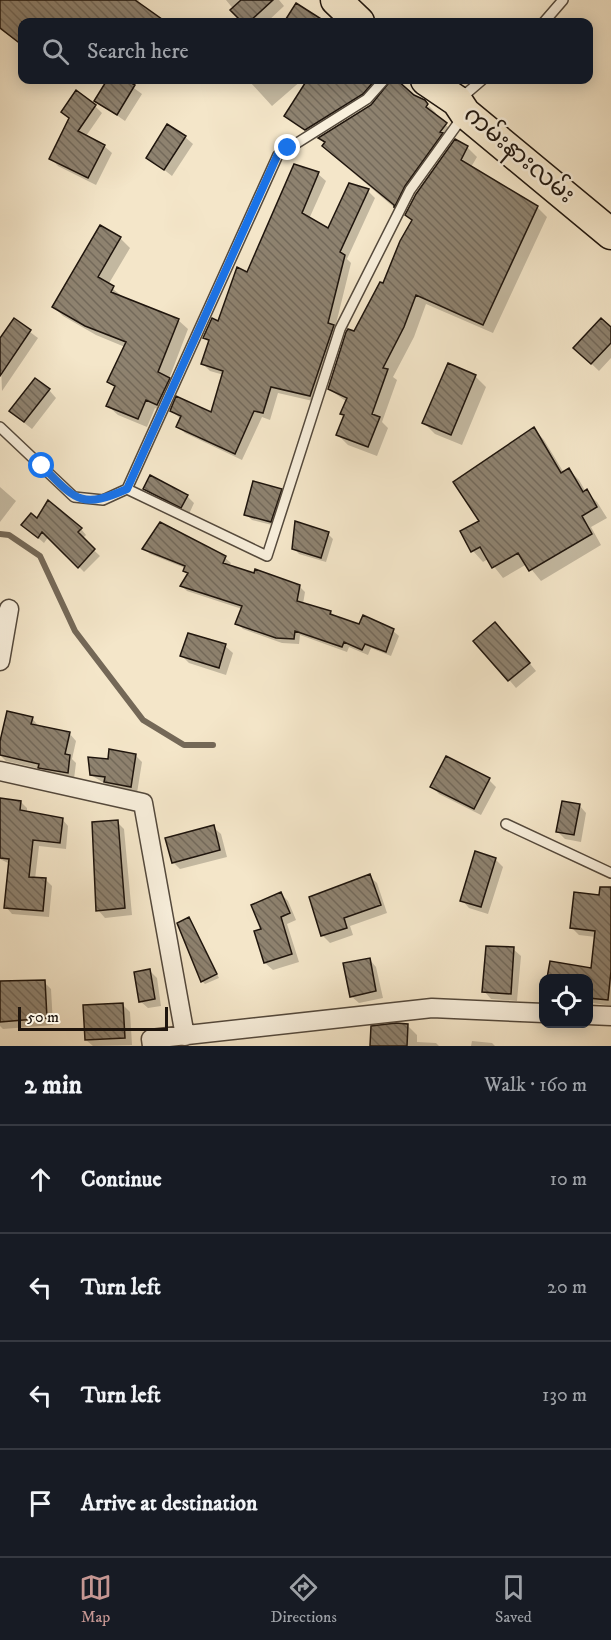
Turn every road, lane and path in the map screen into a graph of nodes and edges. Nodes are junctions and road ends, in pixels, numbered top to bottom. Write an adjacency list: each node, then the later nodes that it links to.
1 (336, 0): 3 (main road)
2 (562, 0): 4 (lane)
3 (355, 18)
4 (547, 18)
5 (380, 84): 11 (lane)
6 (431, 84): 8 (main road, ကမ်းနားလမ်း)
7 (479, 84): 8 (lane)
8 (461, 107): 9 (main road, ကမ်းနားလမ်း); 11 (lane)
9 (611, 234)
10 (0, 427): 11 (lane)
11 (127, 489)
12 (9, 609): 13 (street)
13 (0, 661)
14 (0, 771): 20 (street)
15 (506, 824): 16 (lane)
16 (611, 873)
17 (539, 1013): 20 (street)
18 (593, 1015): 19 (street)
19 (611, 1016)
20 (185, 1035): 21 (street)
21 (152, 1046)

